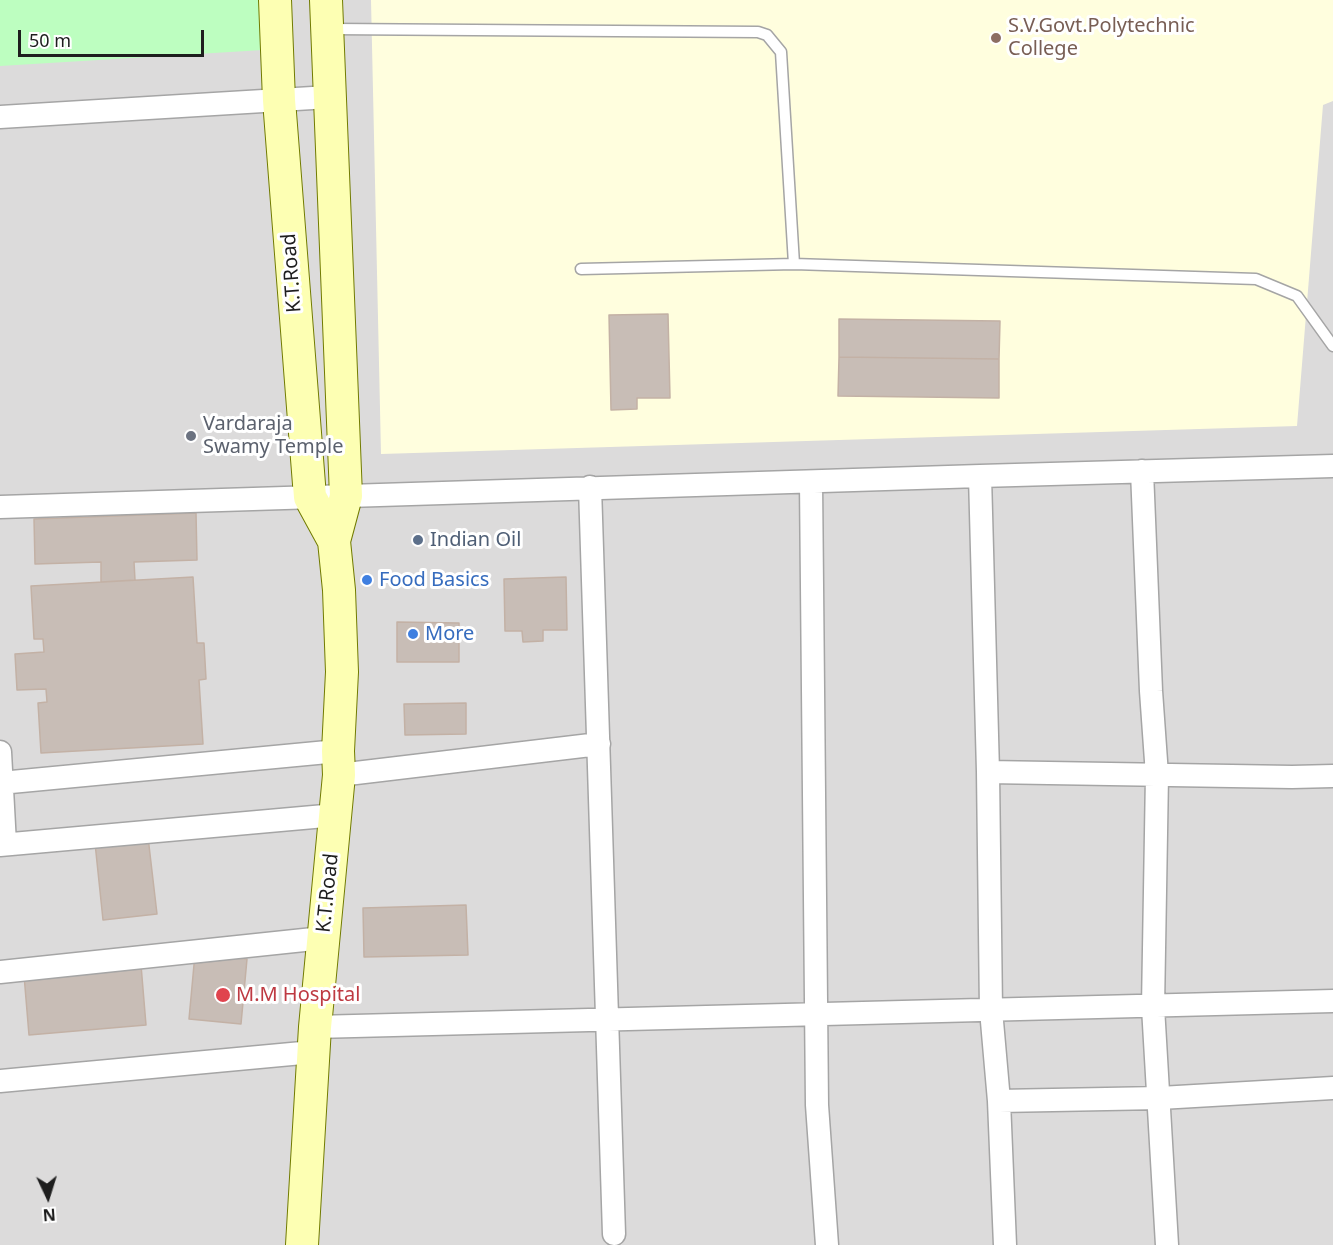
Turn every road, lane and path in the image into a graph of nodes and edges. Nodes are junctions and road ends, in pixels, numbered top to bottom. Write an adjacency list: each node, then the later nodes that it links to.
1 (275, 0): 4 (main road, K.T.Road)
2 (327, 14): 3 (main road, K.T.Road); 6 (lane)
3 (329, 97): 4 (street); 14 (main road, K.T.Road)
4 (279, 100): 5 (street); 15 (main road, K.T.Road)
5 (0, 117)
6 (794, 264): 7 (lane); 8 (lane)
7 (581, 269)
8 (1333, 346)
9 (1333, 466): 10 (street)
10 (1142, 471): 11 (street); 22 (street)
11 (980, 476): 12 (street); 21 (street)
12 (811, 482): 13 (street); 32 (street)
13 (590, 488): 14 (street); 18 (street)
14 (346, 496): 15 (street); 17 (main road, K.T.Road)
15 (310, 497): 16 (street); 17 (main road, K.T.Road)
16 (0, 507)
17 (334, 540): 20 (main road, K.T.Road)
18 (599, 744): 20 (street); 33 (street)
19 (0, 752): 24 (street)
20 (339, 763): 24 (street); 25 (main road, K.T.Road)
21 (988, 772): 22 (street); 31 (street)
22 (1157, 775): 23 (street); 30 (street)
23 (1333, 776)
24 (1, 783): 26 (street)
25 (336, 815): 26 (street); 27 (main road, K.T.Road)
26 (3, 845)
27 (323, 938): 28 (street); 34 (main road, K.T.Road)
28 (0, 972)
29 (1333, 1001): 30 (street)
30 (1153, 1007): 31 (street); 37 (street)
31 (991, 1010): 32 (street); 38 (street)
32 (816, 1014): 33 (street); 41 (street)
33 (607, 1019): 34 (street); 39 (street)
34 (314, 1040): 35 (street); 40 (main road, K.T.Road)
35 (0, 1081)
36 (1333, 1088): 37 (street)
37 (1160, 1098): 38 (street); 43 (street)
38 (999, 1101): 42 (street)
39 (614, 1234)
40 (302, 1245)
41 (827, 1245)
42 (1005, 1245)
43 (1167, 1245)

